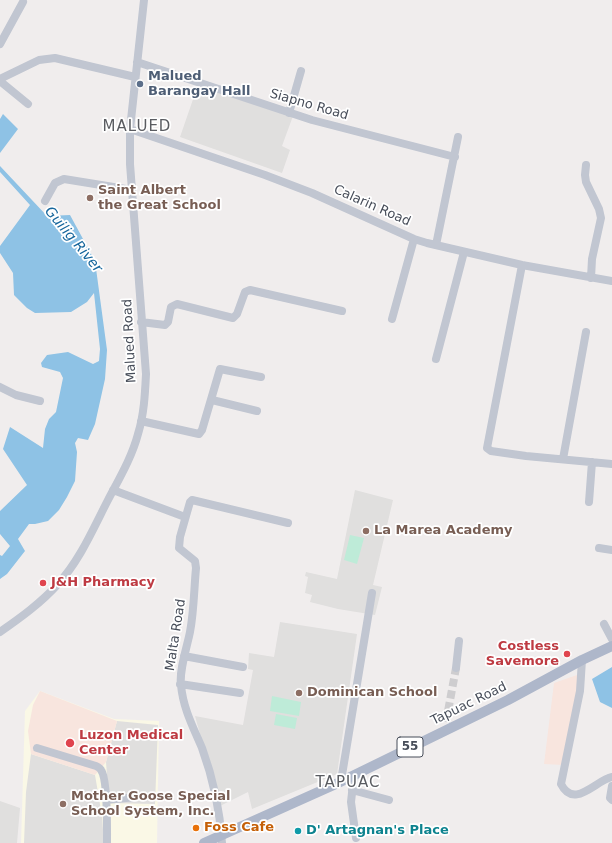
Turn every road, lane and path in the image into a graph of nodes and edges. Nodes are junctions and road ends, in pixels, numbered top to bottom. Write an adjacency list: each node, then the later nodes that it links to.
1 (144, 0): 4 (street, Malued Road)
2 (23, 2): 3 (street)
3 (0, 44)
4 (137, 62): 6 (street, Malued Road); 9 (street, Siapno Road)
5 (301, 71): 9 (street)
6 (135, 77): 7 (street); 10 (street, Malued Road)
7 (0, 80): 8 (street)
8 (28, 104)
9 (289, 113): 12 (street, Siapno Road)
10 (130, 129): 14 (street, Malued Road); 16 (street, Calarin Road)
11 (458, 137): 12 (street)
12 (454, 157): 17 (street)
13 (586, 165): 20 (street)
14 (132, 190): 15 (street); 24 (street, Malued Road)
15 (45, 201)
16 (414, 239): 17 (street, Calarin Road); 23 (street)
17 (436, 245): 18 (street, Calarin Road)
18 (464, 252): 19 (street, Calarin Road); 26 (street)
19 (522, 265): 20 (street, Calarin Road); 33 (street)
20 (591, 278): 21 (street, Calarin Road)
21 (612, 281)
22 (342, 311): 24 (street)
23 (392, 319)
24 (142, 322): 32 (street, Malued Road)
25 (586, 332): 33 (street)
26 (436, 359)
27 (260, 377): 29 (street)
28 (0, 388): 30 (street)
29 (212, 400): 31 (street); 32 (street)
30 (40, 401)
31 (257, 411)
32 (141, 421): 36 (street, Malued Road)
33 (563, 459): 34 (street)
34 (592, 462): 35 (street); 37 (street)
35 (612, 464)
36 (113, 490): 38 (street); 44 (street, Malued Road)
37 (589, 502)
38 (185, 517): 39 (street); 48 (street, Malta Road)
39 (288, 523)
40 (600, 548): 41 (street)
41 (612, 550)
42 (372, 593): 57 (street)
43 (604, 624): 45 (street)
44 (0, 632)
45 (612, 639)
46 (459, 641): 51 (street)
47 (612, 646): 49 (main road, Tapuac Road / 55)
48 (184, 656): 50 (street); 52 (street, Malta Road)
49 (582, 660): 55 (main road, Tapuac Road / 55); 56 (street)
50 (243, 667)
51 (456, 668)
52 (180, 684): 53 (street); 65 (street, Malta Road)
53 (240, 693)
54 (37, 748): 61 (street)
55 (354, 775): 57 (main road, Tapuac Road / 55); 59 (street)
56 (612, 777)
57 (341, 781): 65 (main road, Tapuac Road / 55)
58 (612, 786): 63 (street)
59 (352, 790): 62 (street); 64 (street)
60 (136, 797): 61 (street)
61 (106, 800): 66 (street)
62 (389, 800)
63 (612, 800)
64 (356, 838)
65 (222, 839): 67 (main road, Tapuac Road / 55)
66 (107, 843)
67 (204, 843)

